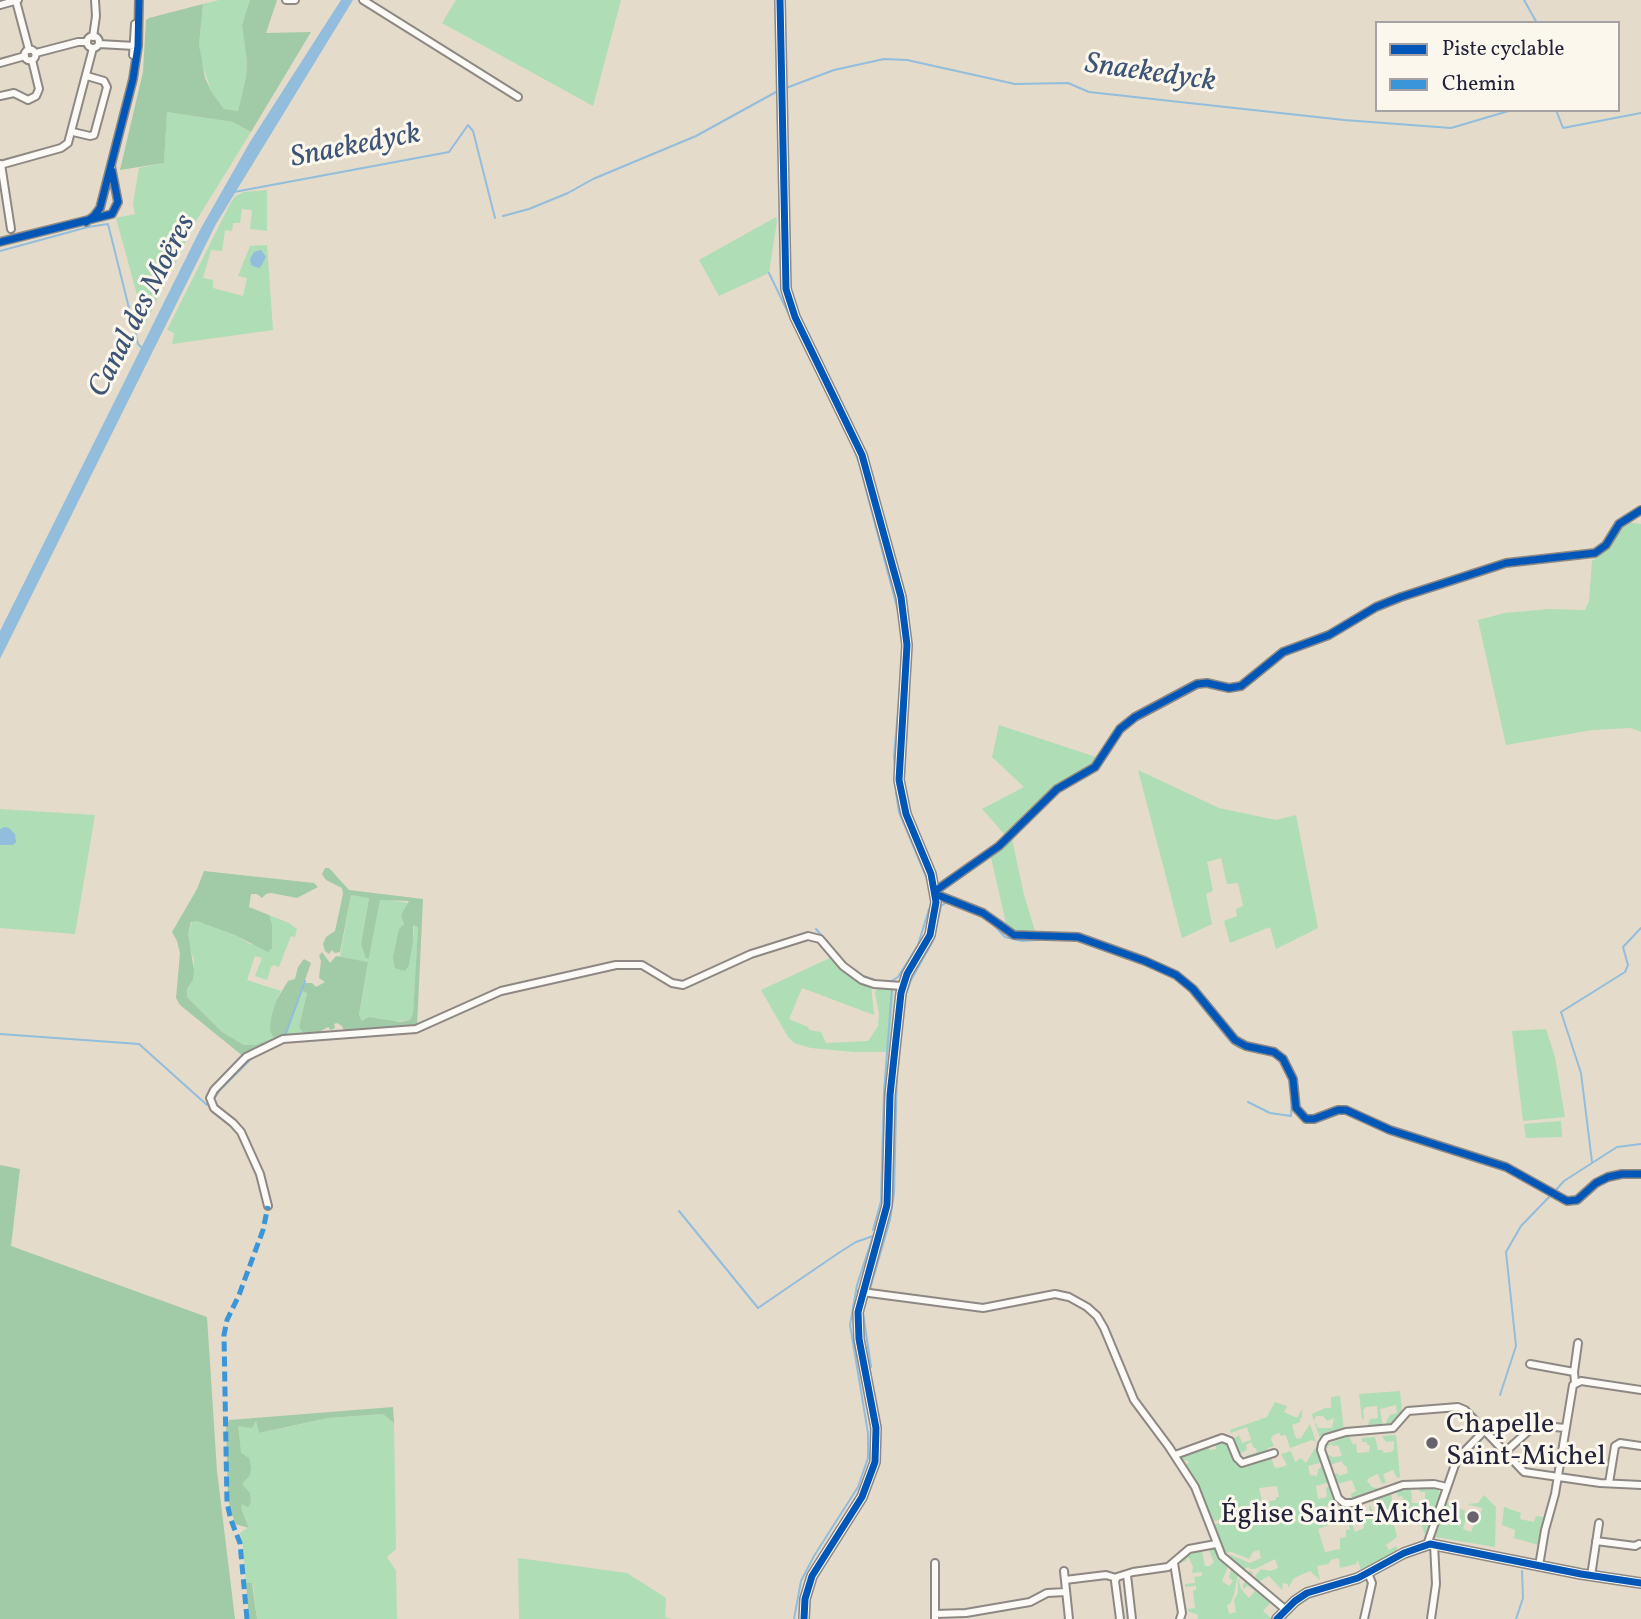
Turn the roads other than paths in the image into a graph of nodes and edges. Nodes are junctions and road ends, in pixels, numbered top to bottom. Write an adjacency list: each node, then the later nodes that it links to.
1 (95, 0): 9 (street)
2 (286, 0): 3 (street)
3 (295, 0)
4 (363, 0): 17 (street)
5 (780, 0): 27 (main road)
6 (18, 1): 8 (street); 13 (street)
7 (139, 2): 12 (street)
8 (0, 5)
9 (93, 37): 10 (street); 11 (street)
10 (87, 42): 11 (street); 13 (street)
11 (96, 46): 12 (street); 15 (street)
12 (135, 46): 19 (street)
13 (30, 55): 14 (street); 16 (street)
14 (0, 63)
15 (87, 76): 18 (street); 18 (street)
16 (0, 96)
17 (518, 97)
18 (73, 132): 20 (street)
19 (111, 163): 21 (street); 22 (street)
20 (0, 164): 24 (street)
21 (102, 200): 22 (street); 23 (street)
22 (116, 208): 23 (street)
23 (86, 222): 25 (street)
24 (11, 229)
25 (0, 242)
26 (1641, 510): 27 (street)
27 (935, 892): 28 (main road); 29 (street)
28 (902, 986): 30 (street); 31 (main road)
29 (1641, 1174)
30 (268, 1206)
31 (862, 1292): 42 (street); 65 (main road)
32 (1578, 1343): 34 (street)
33 (1530, 1364): 34 (street)
34 (1574, 1371): 35 (street)
35 (1576, 1382): 36 (street); 37 (street)
36 (1641, 1390)
37 (1565, 1428): 40 (street); 43 (street)
38 (1484, 1431): 40 (street); 46 (street); 46 (street)
39 (1641, 1446): 44 (street)
40 (1505, 1452): 43 (street)
41 (1274, 1453): 42 (street)
42 (1175, 1455): 49 (street)
43 (1558, 1477): 44 (street); 54 (street)
44 (1609, 1483): 45 (street)
45 (1641, 1485)
46 (1447, 1487): 50 (street)
47 (1599, 1523): 48 (street)
48 (1596, 1541): 51 (street); 58 (street)
49 (1216, 1544): 53 (street); 63 (street)
50 (1431, 1544): 54 (main road); 56 (main road); 72 (street)
51 (1639, 1544)
52 (935, 1563): 64 (street)
53 (1174, 1563): 57 (street); 69 (street)
54 (1539, 1566): 58 (main road)
55 (1064, 1571): 60 (street)
56 (1368, 1573): 63 (main road); 71 (street)
57 (1127, 1575): 59 (street); 68 (street)
58 (1591, 1576): 61 (main road)
59 (1116, 1578): 60 (street); 67 (street)
60 (1065, 1580): 62 (street)
61 (1638, 1583)
62 (1066, 1592): 64 (street); 66 (street)
63 (1286, 1610): 70 (main road)
64 (935, 1616)
65 (804, 1619)
66 (1069, 1619)
67 (1120, 1619)
68 (1132, 1619)
69 (1180, 1619)
70 (1277, 1619)
71 (1364, 1619)
72 (1431, 1619)

